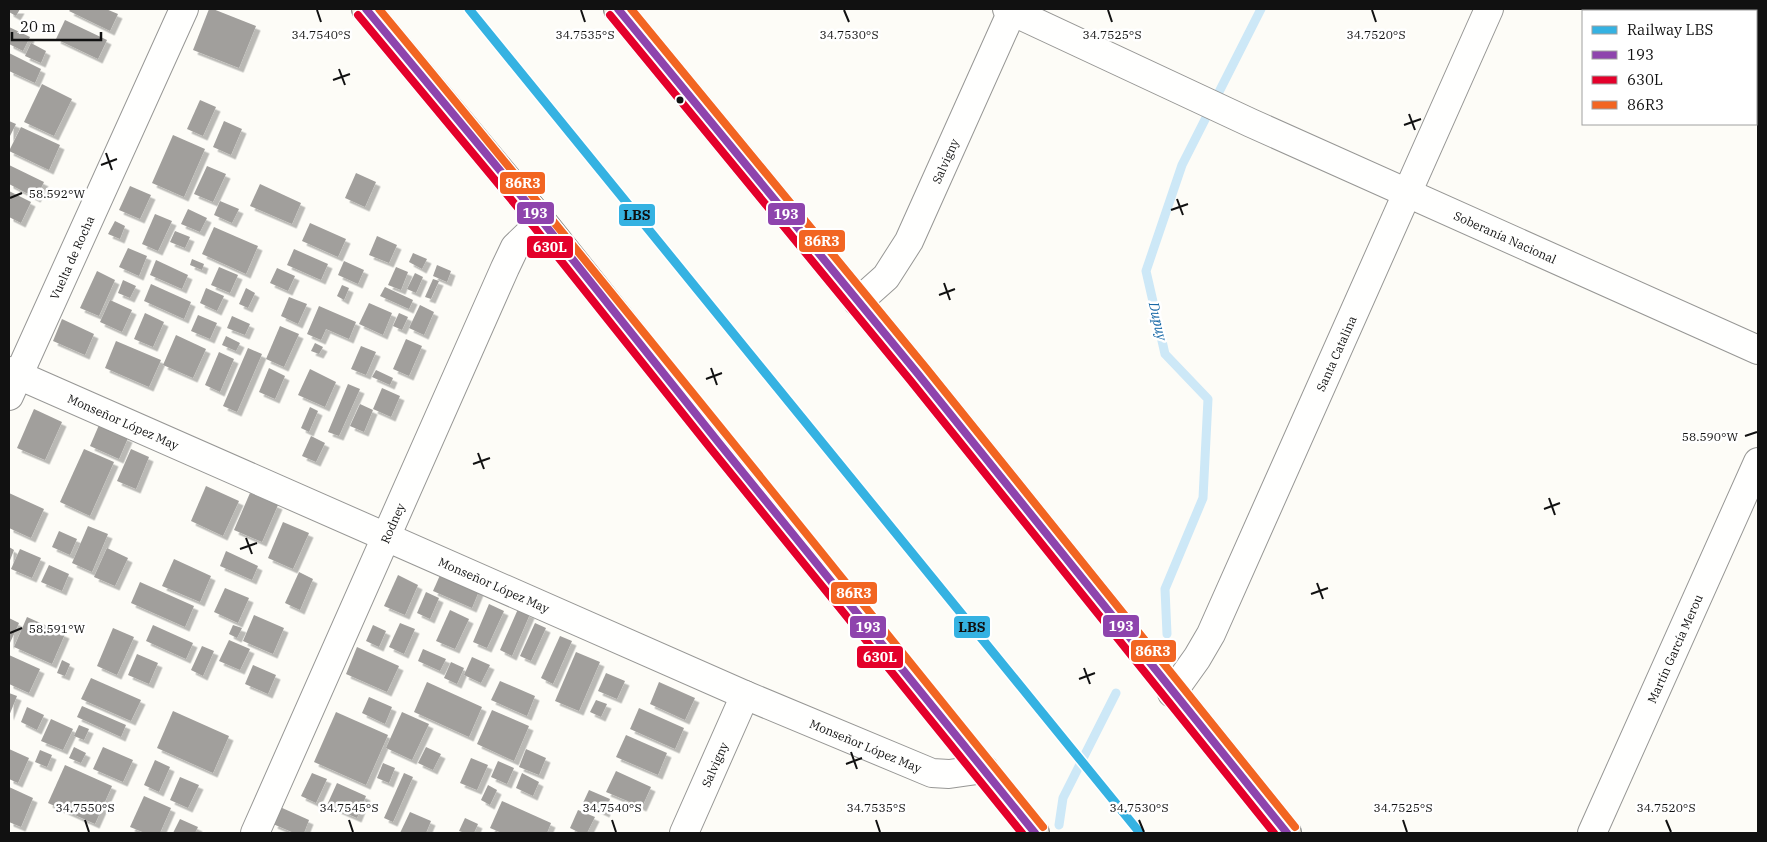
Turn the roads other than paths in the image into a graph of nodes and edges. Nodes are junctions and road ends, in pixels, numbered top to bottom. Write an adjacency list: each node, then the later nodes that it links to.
1 (184, 9): 10 (street, Vuelta de Rocha)
2 (366, 9): 7 (main road)
3 (618, 9): 8 (main road)
4 (1489, 9): 6 (street, Santa Catalina)
5 (1011, 10): 6 (street, Soberanía Nacional); 8 (street, Salvigny)
6 (1408, 194): 9 (street, Soberanía Nacional); 13 (street, Santa Catalina)
7 (542, 221): 12 (street, Rodney); 15 (main road)
8 (858, 302): 13 (main road)
9 (1758, 350)
10 (12, 381): 12 (street, Monseñor López May)
11 (1758, 462): 20 (street, Martín García Merou)
12 (386, 538): 14 (street, Monseñor López May); 16 (street, Rodney)
13 (1172, 693): 19 (main road)
14 (745, 696): 15 (street, Monseñor López May); 17 (street, Salvigny)
15 (984, 769): 18 (main road)
16 (255, 833)
17 (684, 833)
18 (1035, 833)
19 (1286, 833)
20 (1592, 833)

